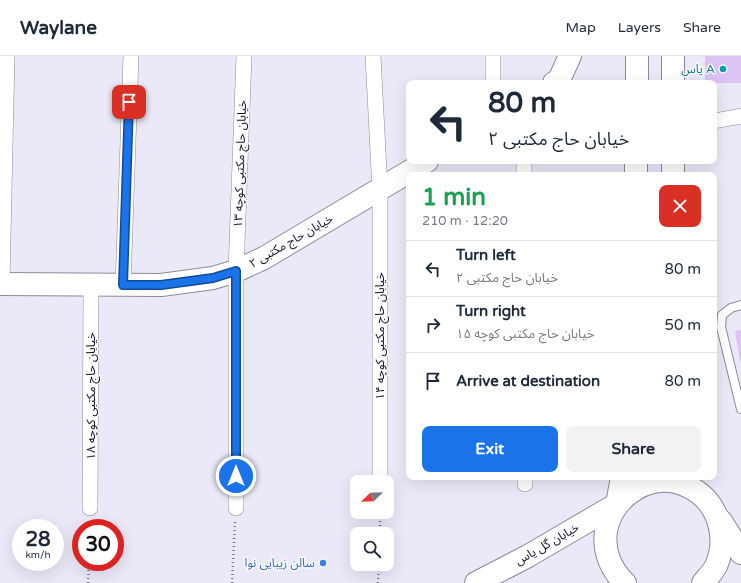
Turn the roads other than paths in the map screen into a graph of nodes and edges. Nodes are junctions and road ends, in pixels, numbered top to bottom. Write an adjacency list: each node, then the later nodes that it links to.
1 (7, 56): 20 (street)
2 (131, 56): 22 (street)
3 (244, 56): 19 (street, خیابان حاج مکتبی کوچه ۱۳)
4 (373, 56): 18 (street, خیابان حاج مکتبی کوچه ۱۴)
5 (493, 56): 9 (street)
6 (570, 56): 10 (street)
7 (637, 56): 11 (street)
8 (673, 56): 12 (street)
9 (493, 80)
10 (559, 80)
11 (637, 80)
12 (673, 80)
13 (741, 116): 14 (street)
14 (717, 120)
15 (422, 164): 16 (street, خیابان حاج مکتبی ۲)
16 (409, 172)
17 (406, 174): 18 (street, خیابان حاج مکتبی ۲)
18 (380, 190): 19 (street, خیابان حاج مکتبی ۲); 25 (street, خیابان حاج مکتبی کوچه ۱۴)
19 (236, 271): 22 (street, خیابان حاج مکتبی ۲); 30 (street, خیابان حاج مکتبی کوچه ۱۳)
20 (1, 284): 21 (street, خیابان حاج مکتبی ۲)
21 (91, 285): 22 (street, خیابان حاج مکتبی ۲); 29 (street, خیابان حاج مکتبی کوچه ۱۸)
22 (123, 285)
23 (741, 304): 24 (lane)
24 (741, 409)
25 (380, 475)
26 (621, 480): 28 (street)
27 (700, 480): 31 (street)
28 (617, 504): 31 (street); 33 (street, خیابان گل یاس); 34 (street)
29 (90, 508)
30 (236, 508)
31 (715, 512): 32 (street); 35 (street)
32 (741, 553)
33 (476, 583)
34 (625, 583)
35 (703, 583)

